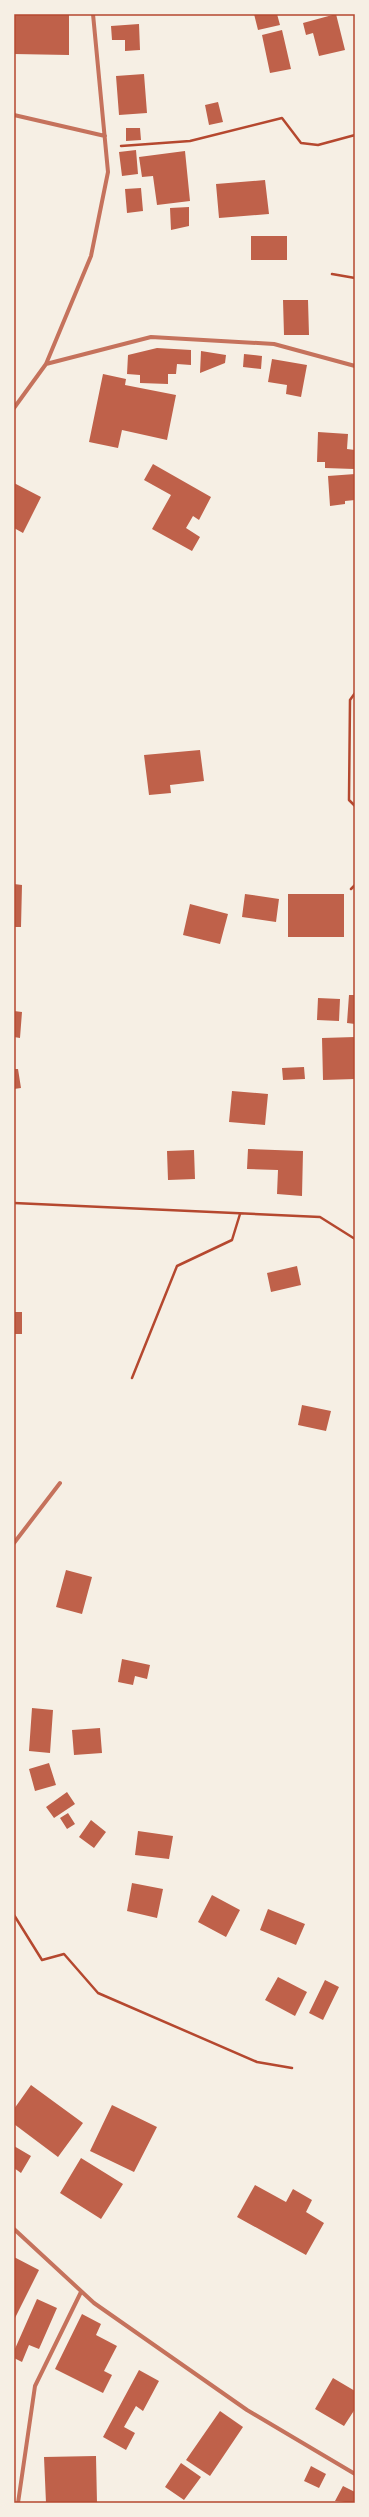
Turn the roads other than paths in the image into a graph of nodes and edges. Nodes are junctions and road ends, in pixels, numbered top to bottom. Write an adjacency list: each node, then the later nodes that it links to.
1 (93, 14): 3 (street)
2 (14, 115): 3 (street)
3 (105, 136): 4 (street)
4 (46, 364): 5 (street); 6 (street)
5 (355, 366)
6 (14, 408)
7 (60, 1483): 8 (street)
8 (14, 1543)
9 (14, 2229): 10 (street)
10 (81, 2292): 11 (street); 12 (street)
11 (355, 2474)
12 (18, 2503)

